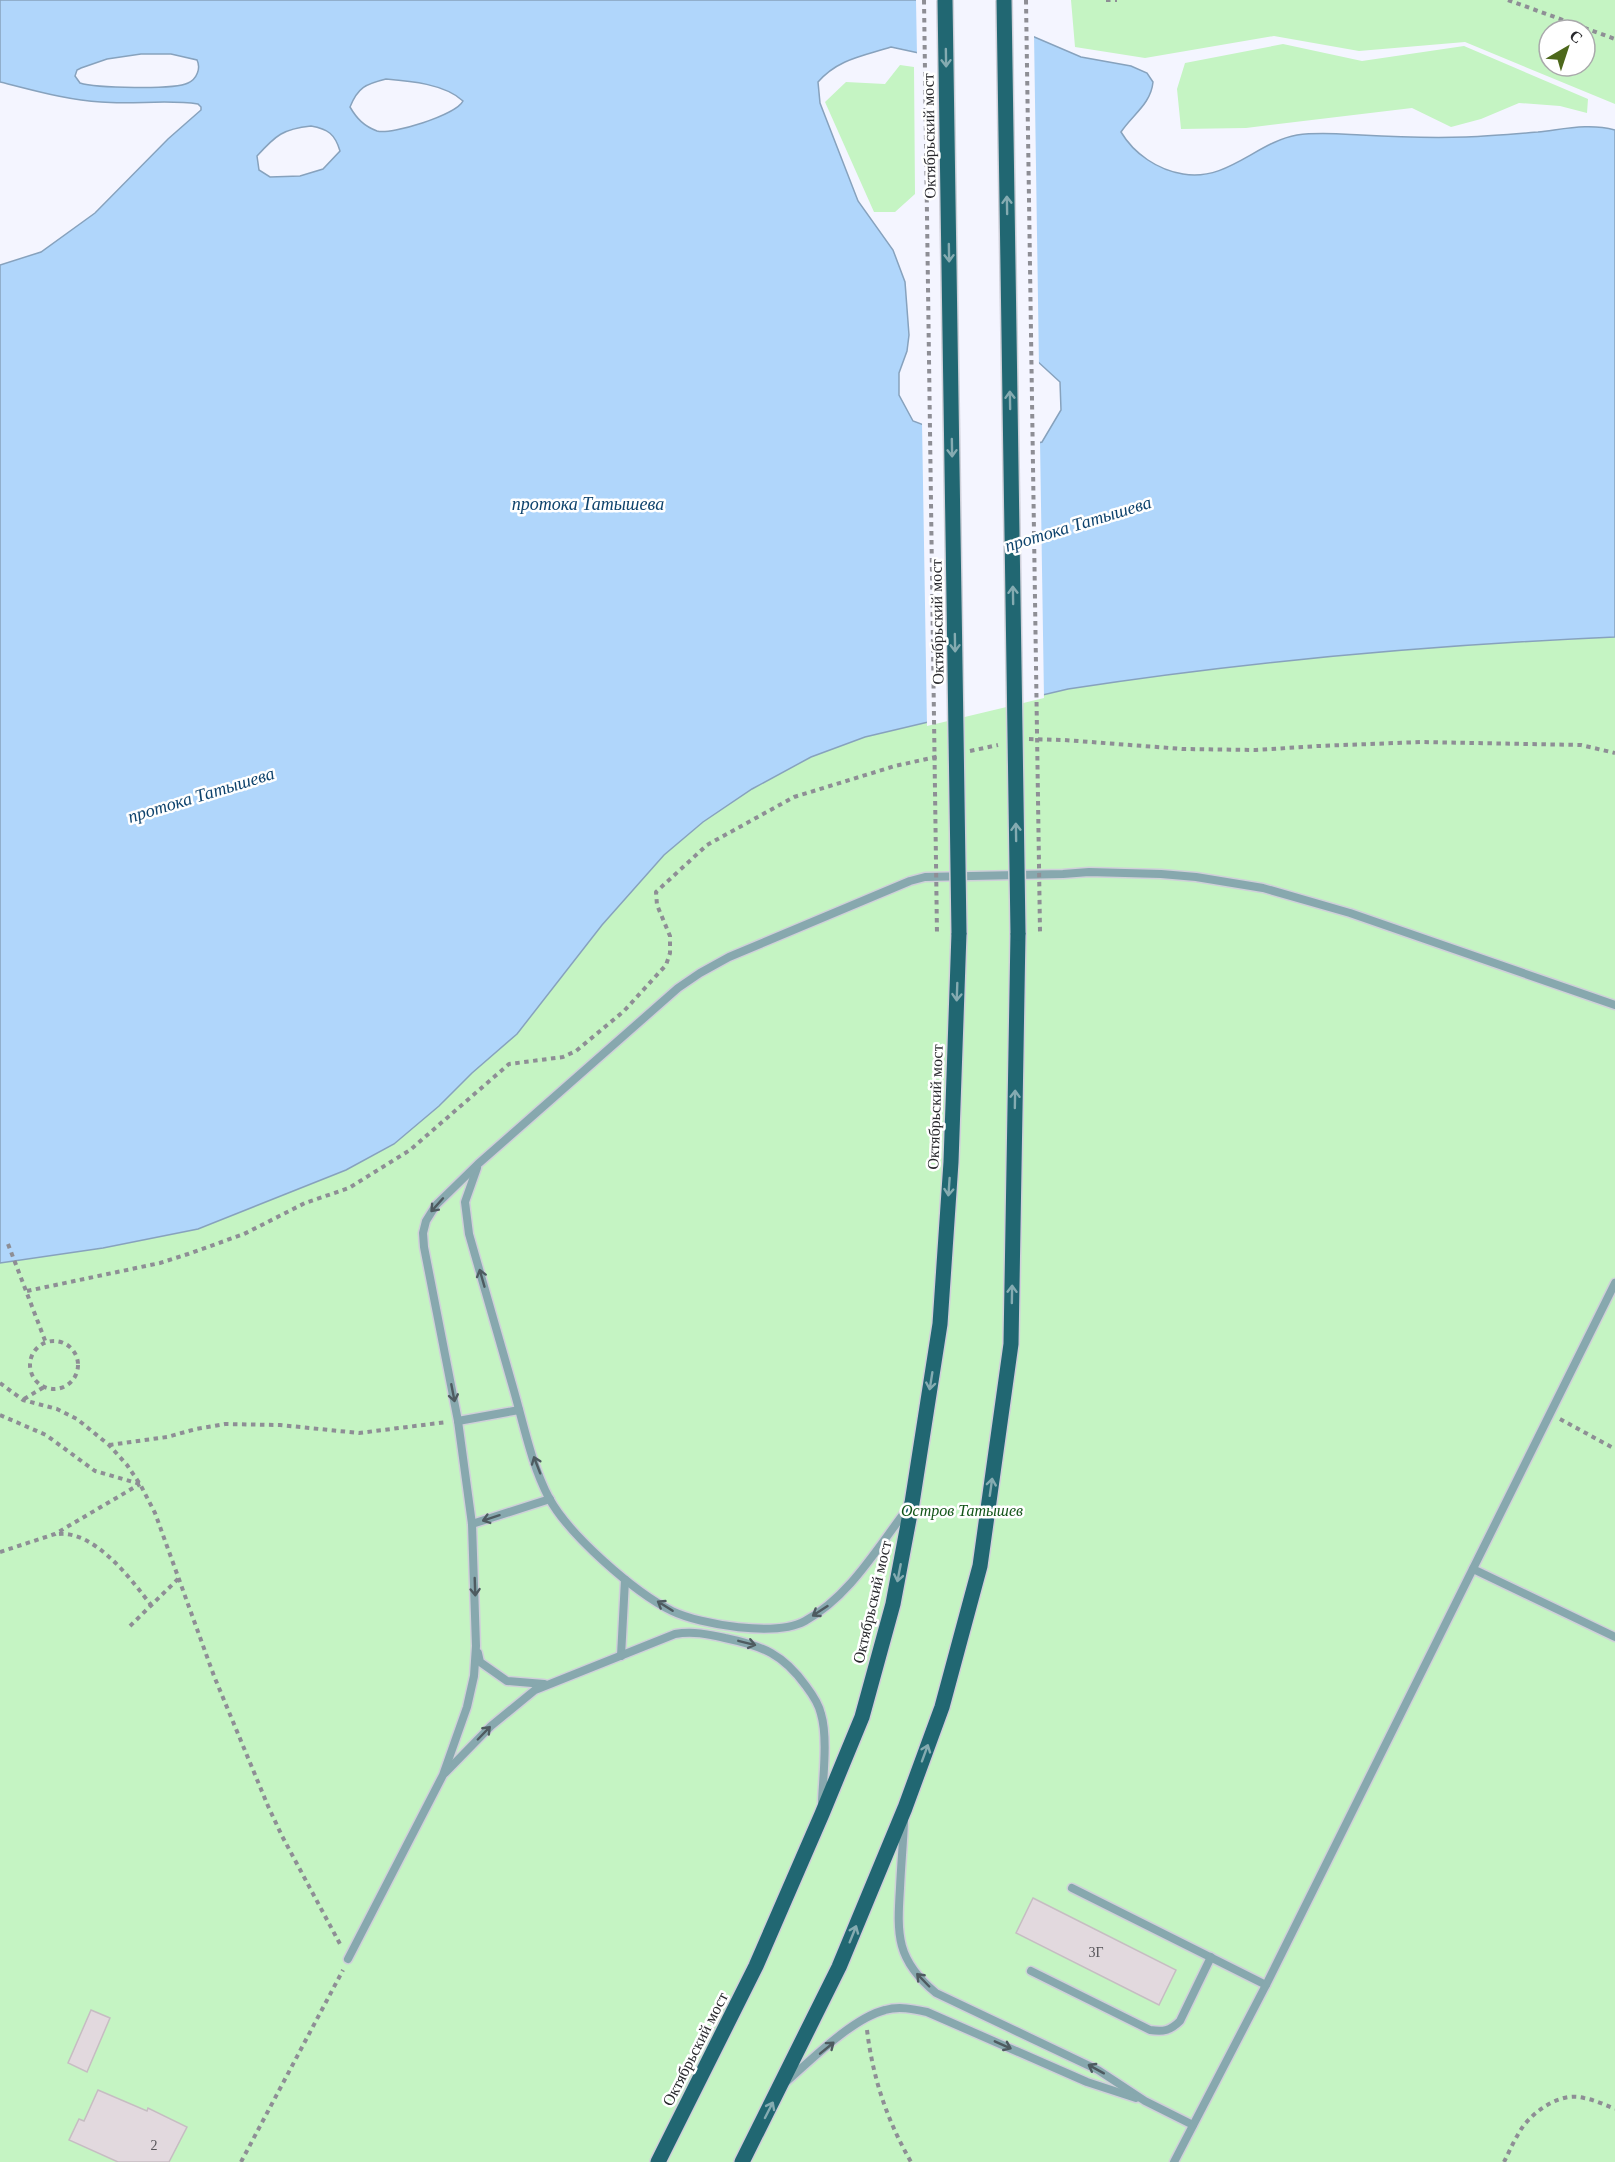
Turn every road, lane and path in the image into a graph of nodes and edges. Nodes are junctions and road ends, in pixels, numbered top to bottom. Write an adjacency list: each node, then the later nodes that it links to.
1 (924, 0): 10 (path, bridge)
2 (945, 0): 27 (main road, Октябрьский мост, one-way to 27, bridge)
3 (1004, 0): 41 (main road, one-way to 3, bridge)
4 (1026, 0): 9 (path, bridge)
5 (1106, 0): 6 (path)
6 (1116, 0)
7 (1508, 0): 8 (path)
8 (1615, 39)
9 (1040, 932)
10 (937, 934)
11 (1615, 1005): 12 (lane)
12 (478, 1164): 19 (lane, one-way to 12); 22 (lane, one-way to 22)
13 (8, 1244): 15 (path)
14 (1615, 1283): 20 (lane)
15 (46, 1343): 17 (path); 17 (path)
16 (0, 1383): 18 (path)
17 (44, 1387): 18 (path)
18 (23, 1400): 23 (path)
19 (519, 1410): 22 (lane); 26 (lane, one-way to 19)
20 (1551, 1414): 24 (path); 31 (lane)
21 (0, 1415): 25 (path)
22 (458, 1421): 23 (path); 28 (lane)
23 (109, 1445): 25 (path)
24 (1615, 1449)
25 (140, 1484): 29 (path); 32 (path)
26 (550, 1499): 28 (lane, one-way to 28); 33 (lane)
27 (912, 1503): 33 (lane, one-way to 33); 42 (main road, Октябрьский мост, one-way to 42)
28 (472, 1524): 37 (lane, one-way to 37)
29 (55, 1534): 30 (path); 34 (path)
30 (0, 1552)
31 (1473, 1569): 36 (lane); 47 (lane)
32 (178, 1579): 34 (path); 45 (path)
33 (626, 1580): 38 (lane)
34 (151, 1605): 35 (path)
35 (130, 1626)
36 (1615, 1637)
37 (476, 1646): 39 (lane); 40 (lane)
38 (621, 1656): 39 (lane); 42 (lane, one-way to 42)
39 (545, 1684): 40 (lane, one-way to 39)
40 (443, 1775): 45 (lane)
41 (905, 1808): 49 (main road, one-way to 41); 50 (lane, one-way to 41)
42 (822, 1814): 54 (main road, Октябрьский мост)
43 (1072, 1888): 44 (lane)
44 (1212, 1957): 46 (lane); 47 (lane)
45 (348, 1959): 53 (path)
46 (1031, 1971)
47 (1266, 1985): 52 (lane)
48 (867, 2027): 56 (path)
49 (782, 2085): 50 (lane, one-way to 50); 55 (main road, one-way to 49)
50 (1145, 2101): 52 (lane)
51 (1615, 2109): 58 (path)
52 (1193, 2125): 57 (lane)
53 (241, 2162)
54 (658, 2162)
55 (742, 2162)
56 (911, 2162)
57 (1174, 2162)
58 (1504, 2162)

